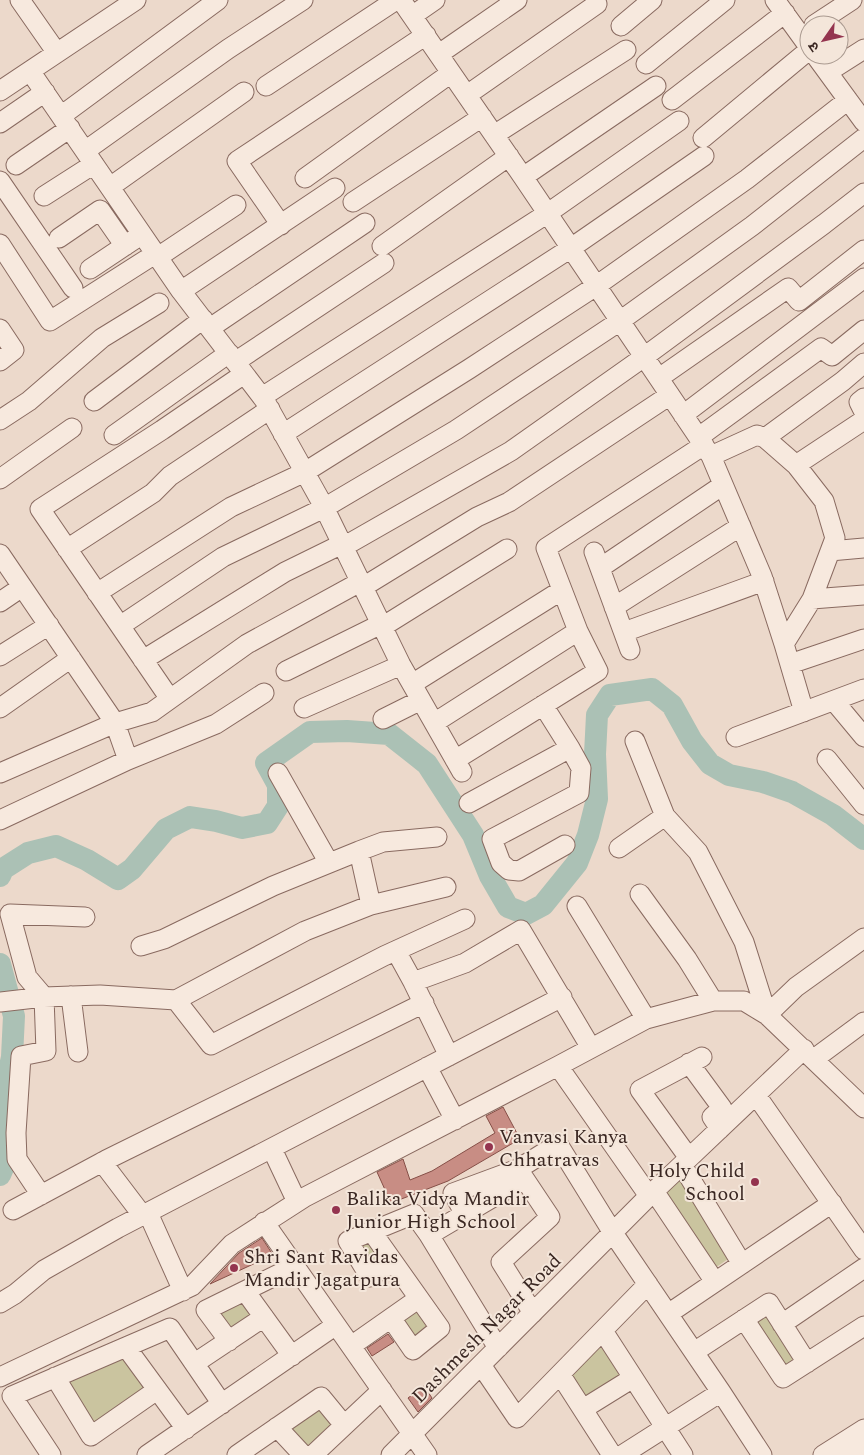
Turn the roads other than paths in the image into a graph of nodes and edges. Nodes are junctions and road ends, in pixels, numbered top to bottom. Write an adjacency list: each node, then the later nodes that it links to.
1 (20, 0): 22 (street)
2 (136, 0): 22 (street)
3 (218, 0): 39 (street)
4 (303, 0): 45 (street)
5 (396, 0): 29 (street)
6 (402, 0): 15 (street)
7 (436, 0): 15 (street)
8 (517, 0): 23 (street)
9 (652, 0): 16 (street)
10 (725, 0): 24 (street)
11 (852, 0): 14 (street)
12 (597, 4): 34 (street)
13 (780, 6): 17 (street); 35 (street)
14 (834, 15)
15 (412, 16): 18 (street)
16 (621, 26)
17 (799, 27)
18 (426, 35): 23 (street); 58 (street)
19 (799, 46): 63 (street)
20 (864, 49): 27 (street)
21 (626, 50): 42 (street)
22 (57, 53): 26 (street)
23 (439, 54): 28 (street)
24 (646, 64)
25 (823, 65): 27 (street)
26 (30, 71): 31 (street); 32 (street)
27 (828, 72): 36 (street)
28 (452, 73): 34 (street); 48 (street)
29 (266, 86)
30 (656, 86): 47 (street)
31 (0, 91)
32 (45, 92): 39 (street); 41 (street)
33 (244, 92): 50 (street)
34 (467, 95): 37 (street)
35 (672, 100)
36 (854, 100): 40 (street); 68 (street)
37 (482, 117): 42 (street); 54 (street)
38 (679, 121): 56 (street)
39 (65, 122): 45 (street); 46 (street)
40 (864, 122)
41 (0, 123)
42 (494, 135): 44 (street)
43 (864, 138): 72 (street)
44 (509, 156): 47 (street); 78 (street)
45 (90, 157): 50 (street); 53 (street)
46 (16, 165)
47 (524, 177): 56 (street)
48 (305, 178)
49 (0, 181): 69 (street)
50 (110, 187): 59 (street)
51 (335, 188): 58 (street)
52 (864, 193): 76 (street)
53 (44, 196)
54 (354, 202)
55 (236, 205): 65 (street)
56 (548, 213): 63 (street); 84 (street)
57 (365, 223): 73 (street)
58 (281, 225): 70 (street)
59 (143, 235): 62 (street); 65 (street)
60 (59, 238): 62 (street)
61 (0, 244): 65 (street)
62 (125, 246): 66 (street)
63 (571, 248): 68 (street); 90 (street)
64 (864, 250): 80 (street)
65 (157, 255): 70 (street)
66 (90, 269)
67 (864, 278): 86 (street)
68 (596, 286): 72 (street); 95 (street)
69 (72, 288)
70 (181, 291): 73 (street)
71 (159, 303): 87 (street)
72 (620, 321): 76 (street); 98 (street)
73 (206, 323): 78 (street); 83 (street)
74 (0, 329): 77 (street)
75 (864, 330): 93 (street)
76 (644, 357): 80 (street); 100 (street)
77 (0, 361)
78 (236, 363): 84 (street); 91 (street); 102 (street)
79 (864, 363): 92 (street)
80 (659, 378): 81 (street)
81 (670, 395): 86 (street); 107 (street)
82 (864, 398): 85 (street)
83 (94, 401)
84 (266, 403): 90 (street); 102 (street)
85 (864, 412)
86 (683, 415): 93 (street)
87 (0, 420)
88 (864, 420): 94 (street)
89 (72, 428): 96 (street)
90 (283, 434): 95 (street)
91 (114, 435)
92 (765, 438): 93 (street); 94 (street)
93 (704, 446): 97 (street); 109 (street)
94 (796, 465): 104 (street)
95 (304, 472): 98 (street); 110 (street)
96 (0, 479)
97 (724, 485): 99 (street); 114 (street)
98 (324, 508): 100 (street); 117 (street)
99 (741, 526): 106 (street); 114 (street)
100 (343, 546): 107 (street); 125 (street)
101 (864, 548): 104 (street)
102 (67, 549): 110 (street)
103 (507, 550): 116 (street)
104 (830, 551): 112 (street)
105 (0, 554): 108 (street)
106 (764, 581): 119 (street); 121 (street)
107 (362, 584): 116 (street); 132 (street)
108 (22, 586): 113 (street); 115 (street)
109 (562, 590): 118 (street); 130 (street)
110 (97, 593): 117 (street)
111 (864, 594): 112 (street)
112 (812, 599): 121 (street)
113 (0, 602)
114 (614, 606): 119 (street)
115 (48, 625): 123 (street); 124 (street)
116 (382, 625): 127 (street); 128 (street)
117 (120, 626): 125 (street)
118 (578, 631): 134 (street); 140 (street)
119 (624, 632): 122 (street)
120 (864, 639): 126 (street)
121 (784, 644): 126 (street)
122 (630, 650)
123 (0, 656)
124 (71, 658): 135 (street); 139 (street)
125 (143, 660): 132 (street)
126 (790, 664): 137 (street)
127 (401, 665): 130 (street); 136 (street)
128 (286, 671)
129 (864, 689): 133 (street)
130 (416, 692): 138 (street); 140 (street)
131 (264, 693): 146 (street)
132 (170, 699): 139 (street)
133 (834, 701): 137 (street); 142 (street)
134 (543, 705): 140 (street); 144 (street)
135 (0, 708)
136 (304, 708)
137 (804, 712): 141 (street)
138 (383, 719)
139 (115, 723): 146 (street); 147 (street)
140 (434, 723)
141 (736, 737)
142 (864, 737)
143 (634, 741): 151 (street)
144 (570, 748): 149 (street); 154 (street)
145 (827, 759): 150 (street)
146 (128, 760): 152 (street)
147 (0, 773)
148 (278, 773): 157 (street)
149 (469, 803)
150 (864, 805)
151 (665, 816): 155 (street); 175 (street)
152 (0, 820)
153 (436, 837): 156 (street)
154 (565, 845)
155 (619, 848)
156 (359, 851): 157 (street); 160 (street)
157 (329, 864): 165 (street)
158 (446, 887): 160 (street)
159 (640, 894): 172 (street)
160 (371, 905): 171 (street)
161 (577, 906): 176 (street)
162 (85, 917): 169 (street)
163 (465, 919): 166 (street)
164 (864, 938): 175 (street)
165 (141, 946)
166 (396, 950): 167 (street); 171 (street)
167 (413, 982): 170 (street); 174 (street)
168 (71, 996): 169 (street); 171 (street); 179 (street)
169 (44, 997): 173 (street); 193 (street)
170 (562, 997): 178 (street); 181 (street)
171 (176, 1000)
172 (713, 1001): 175 (street); 176 (street)
173 (0, 1002)
174 (424, 1003): 181 (street); 189 (street)
175 (767, 1015): 180 (street)
176 (646, 1019): 178 (street)
177 (864, 1022): 180 (street, Dashmesh Nagar Road)
178 (592, 1048): 182 (street)
179 (78, 1052)
180 (809, 1054): 184 (street, Dashmesh Nagar Road); 185 (street)
181 (450, 1056): 183 (street)
182 (558, 1066): 186 (street); 192 (street)
183 (427, 1068): 186 (street); 188 (street)
184 (756, 1095): 187 (street, Dashmesh Nagar Road); 195 (street)
185 (864, 1108)
186 (455, 1120): 194 (street)
187 (720, 1128): 190 (street, Dashmesh Nagar Road); 190 (street)
188 (272, 1149): 194 (street); 197 (street)
189 (102, 1162): 193 (street); 197 (street)
190 (685, 1162): 192 (street, Dashmesh Nagar Road); 204 (street)
191 (521, 1174): 200 (street); 201 (street); 213 (street)
192 (652, 1194): 200 (street, Dashmesh Nagar Road); 207 (street)
193 (41, 1195): 196 (street)
194 (297, 1202): 198 (street)
195 (832, 1203): 202 (street); 204 (street)
196 (13, 1210)
197 (145, 1214): 209 (street); 212 (street)
198 (264, 1222): 205 (street); 209 (street)
199 (372, 1232): 201 (street); 203 (street); 203 (street)
200 (613, 1233): 208 (street); 213 (street, Dashmesh Nagar Road)
201 (429, 1235): 225 (street)
202 (864, 1250)
203 (392, 1262): 211 (street)
204 (742, 1264): 207 (street)
205 (295, 1266): 210 (street); 219 (street)
206 (864, 1268): 218 (street)
207 (715, 1282): 214 (street)
208 (648, 1284): 214 (street); 221 (street)
209 (183, 1291): 232 (street)
210 (245, 1291): 215 (street); 222 (street)
211 (418, 1299): 216 (street); 216 (street)
212 (0, 1303)
213 (533, 1313): 225 (street, Dashmesh Nagar Road)
214 (668, 1314): 226 (street)
215 (264, 1317): 222 (street); 227 (street)
216 (391, 1318): 223 (street)
217 (744, 1320): 218 (street); 226 (street); 229 (street)
218 (782, 1324): 229 (street)
219 (336, 1325): 223 (street); 227 (street)
220 (864, 1326): 229 (street)
221 (603, 1331): 231 (street); 234 (street)
222 (229, 1341): 228 (street)
223 (351, 1346): 236 (street)
224 (126, 1347): 228 (street); 233 (street); 235 (street)
225 (498, 1348): 230 (street, Dashmesh Nagar Road)
226 (694, 1352): 237 (street)
227 (292, 1356): 238 (street)
228 (195, 1363): 238 (street)
229 (807, 1363)
230 (481, 1366): 231 (street); 245 (street, Dashmesh Nagar Road)
231 (560, 1374): 239 (street)
232 (0, 1377)
233 (55, 1377): 235 (street); 248 (street)
234 (633, 1378): 239 (street); 242 (street)
235 (157, 1390): 243 (street)
236 (382, 1390): 240 (street); 245 (street)
237 (721, 1392): 242 (street); 256 (street)
238 (222, 1404): 243 (street)
239 (583, 1409): 254 (street)
240 (344, 1425): 241 (street); 251 (street)
241 (278, 1427): 247 (street); 250 (street)
242 (665, 1427): 254 (street); 255 (street)
243 (186, 1428): 249 (street)
244 (864, 1429): 257 (street)
245 (412, 1434): 252 (street, Dashmesh Nagar Road); 253 (street)
246 (864, 1446): 258 (street)
247 (241, 1454)
248 (51, 1455)
249 (147, 1455)
250 (304, 1455)
251 (313, 1455)
252 (391, 1455)
253 (427, 1455)
254 (621, 1455)
255 (683, 1455)
256 (762, 1455)
257 (822, 1455)
258 (848, 1455)

